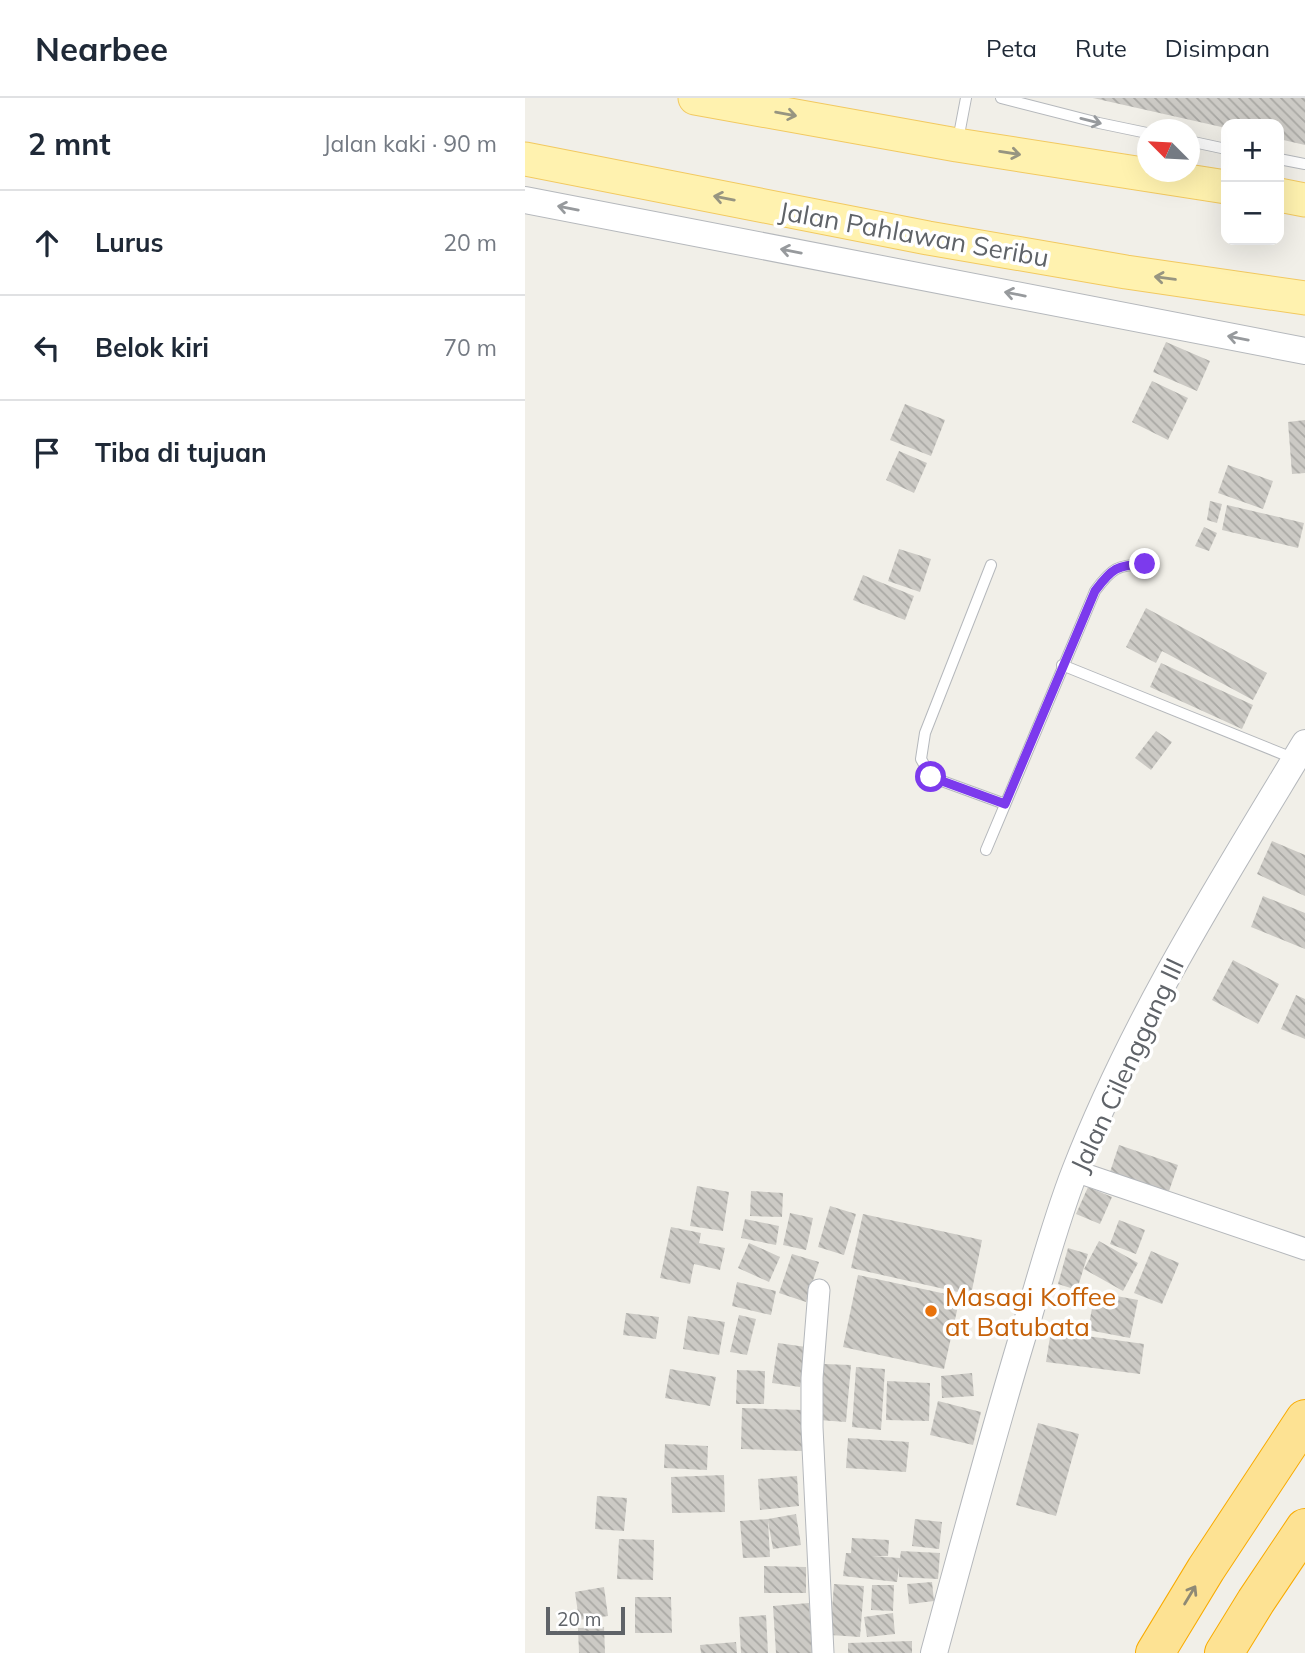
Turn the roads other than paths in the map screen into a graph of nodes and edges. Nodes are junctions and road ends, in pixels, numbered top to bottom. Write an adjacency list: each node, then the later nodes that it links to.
1 (695, 98): 6 (main road, one-way to 6)
2 (966, 98): 6 (lane)
3 (1001, 98): 4 (lane, one-way to 4)
4 (1137, 131)
5 (1200, 143): 7 (lane)
6 (957, 145): 11 (main road, one-way to 11)
7 (1221, 148)
8 (525, 159): 15 (main road, Jalan Pahlawan Seribu, one-way to 8)
9 (1284, 160): 10 (lane)
10 (1305, 164)
11 (1221, 186)
12 (1284, 196): 14 (main road)
13 (525, 200): 16 (street, one-way to 13)
14 (1305, 200)
15 (1305, 298)
16 (1305, 351)
17 (1145, 564): 19 (lane)
18 (991, 565): 21 (lane)
19 (1062, 665): 20 (lane); 21 (lane)
20 (1300, 751): 23 (street, Jalan Cilenggang III)
21 (1005, 804): 22 (lane)
22 (986, 850)
23 (1075, 1171): 24 (street); 29 (street, Jalan Cilenggang III)
24 (1305, 1250)
25 (819, 1290): 28 (street)
26 (1305, 1419): 30 (highway, one-way to 26)
27 (1305, 1528): 31 (highway)
28 (823, 1653)
29 (934, 1653)
30 (1155, 1653)
31 (1224, 1653)

